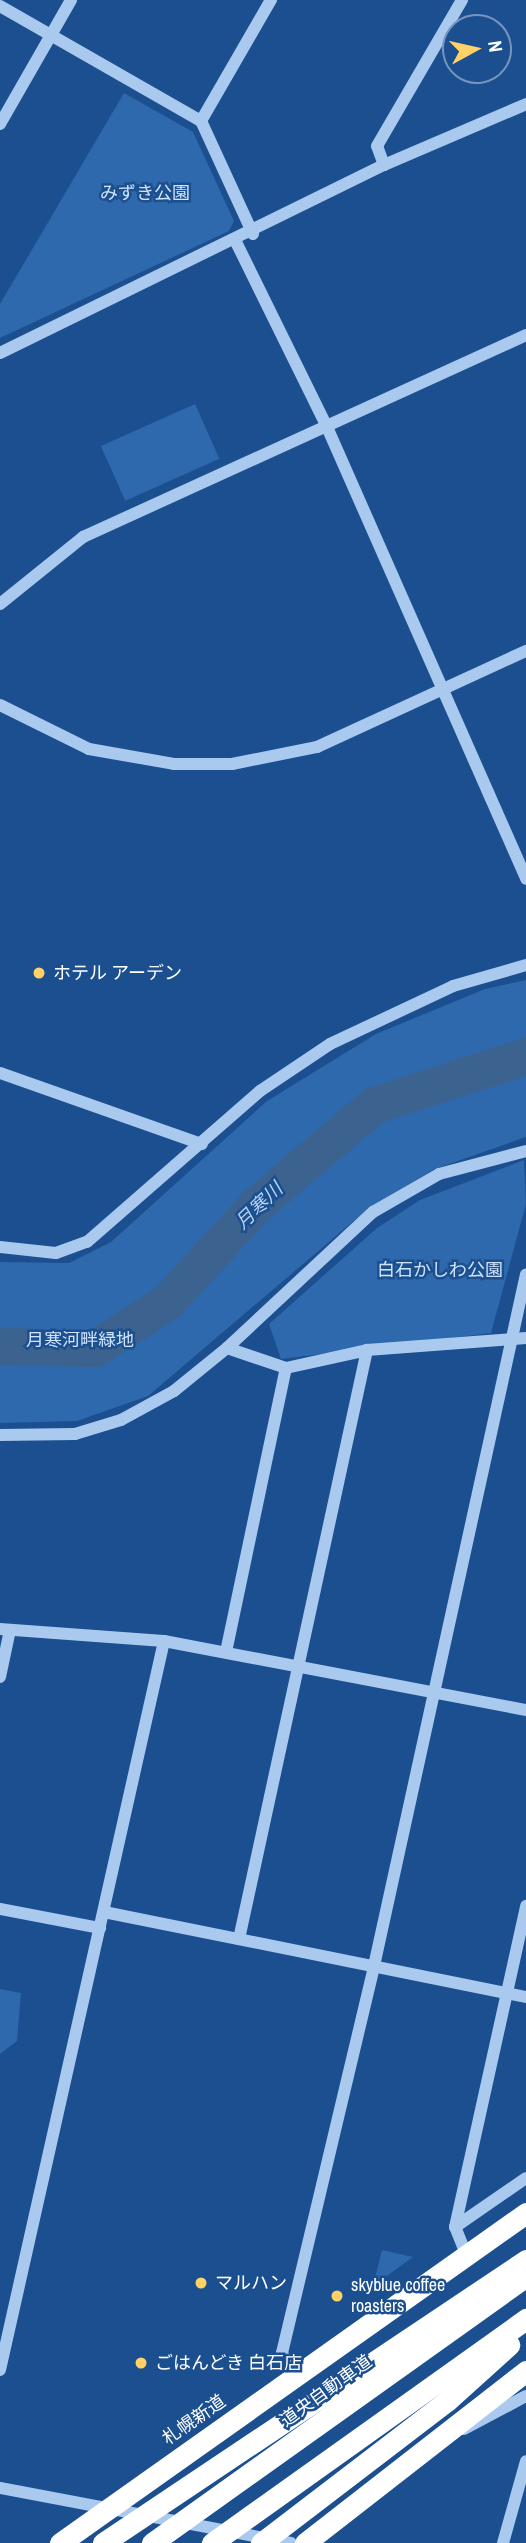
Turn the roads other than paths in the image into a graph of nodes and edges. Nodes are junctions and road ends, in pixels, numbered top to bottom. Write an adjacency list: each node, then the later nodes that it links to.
1 (71, 0): 5 (street)
2 (271, 0): 7 (street)
3 (463, 0): 9 (street)
4 (0, 6): 5 (street)
5 (51, 36): 7 (street); 8 (street)
6 (526, 104): 9 (street)
7 (201, 121): 10 (street)
8 (0, 124)
9 (384, 165): 10 (street)
10 (253, 234): 11 (street)
11 (236, 242): 13 (street); 14 (street)
12 (526, 335): 14 (street)
13 (0, 353)
14 (327, 427): 15 (street); 17 (street)
15 (0, 604)
16 (526, 651): 17 (street)
17 (441, 692): 18 (street); 19 (street)
18 (0, 705)
19 (526, 879)
20 (526, 965): 22 (street)
21 (0, 1073): 22 (street)
22 (202, 1144): 24 (street)
23 (526, 1151): 27 (street)
24 (0, 1247)
25 (526, 1273): 26 (street)
26 (521, 1337): 28 (street); 36 (street)
27 (227, 1348): 29 (street); 30 (street)
28 (368, 1350): 29 (street); 34 (street)
29 (286, 1367): 33 (street)
30 (0, 1435)
31 (5, 1630): 32 (street); 35 (street)
32 (163, 1641): 33 (street); 40 (street)
33 (226, 1652): 34 (street)
34 (296, 1664): 36 (street); 42 (street)
35 (0, 1677)
36 (430, 1690): 37 (street); 43 (street)
37 (526, 1710)
38 (526, 1906): 44 (street)
39 (0, 1909): 41 (street)
40 (104, 1912): 41 (street); 42 (street)
41 (100, 1928): 54 (street)
42 (239, 1939): 43 (street)
43 (374, 1966): 44 (street); 56 (street)
44 (508, 1993): 45 (street); 48 (street)
45 (526, 1997)
46 (526, 2178): 48 (street)
47 (526, 2213): 49 (highway, 札幌新道)
48 (455, 2227): 49 (street)
49 (466, 2254): 56 (highway, 札幌新道)
50 (526, 2260): 63 (highway)
51 (526, 2276): 64 (highway, 道央自動車道)
52 (526, 2319): 65 (highway)
53 (526, 2329): 66 (highway)
54 (0, 2370)
55 (526, 2371): 58 (highway)
56 (295, 2376): 61 (highway, 札幌新道)
57 (526, 2396): 58 (street)
58 (427, 2449): 68 (highway)
59 (526, 2461): 69 (street)
60 (0, 2488): 61 (street)
61 (107, 2510): 62 (highway, 札幌新道); 67 (street)
62 (61, 2543)
63 (103, 2543)
64 (152, 2543)
65 (212, 2543)
66 (261, 2543)
67 (291, 2543)
68 (305, 2543)
69 (503, 2543)

